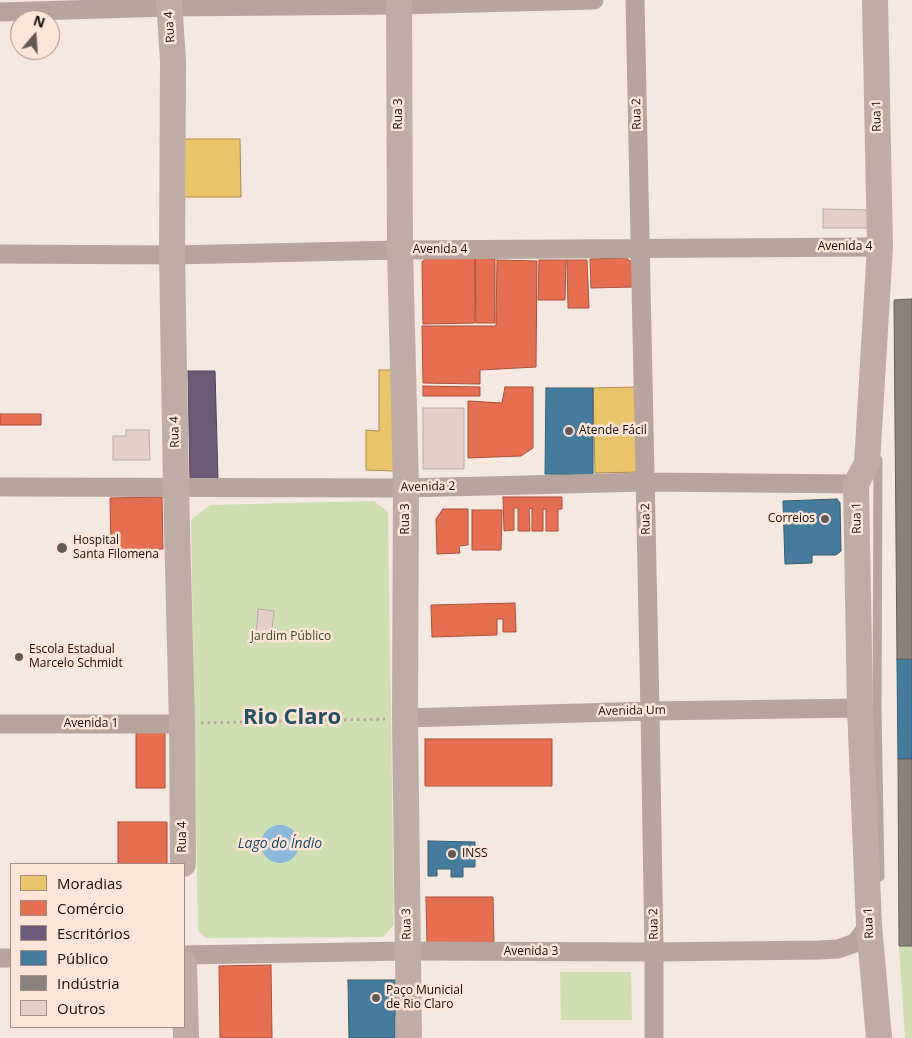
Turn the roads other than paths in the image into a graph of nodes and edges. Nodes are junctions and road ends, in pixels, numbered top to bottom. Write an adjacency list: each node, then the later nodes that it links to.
1 (594, 0): 4 (street)
2 (635, 0): 8 (street, Rua 2)
3 (875, 0): 7 (main road, Rua 1)
4 (399, 2): 5 (street); 9 (main road, Rua 3)
5 (169, 4): 6 (street); 11 (main road, Rua 4)
6 (0, 12)
7 (880, 247): 8 (street, Avenida 4); 12 (main road, Rua 1)
8 (640, 248): 9 (street, Avenida 4); 15 (street, Rua 2)
9 (400, 250): 11 (street, Avenida 4); 19 (main road, Rua 3)
10 (0, 254): 11 (street, Avenida 4)
11 (172, 255): 18 (main road, Rua 4)
12 (876, 301): 13 (lane); 16 (main road, Rua 1)
13 (878, 432)
14 (878, 452): 26 (lane)
15 (645, 482): 16 (street, Avenida 2); 19 (street, Avenida 2); 21 (street, Rua 2)
16 (856, 484): 20 (main road, Rua 1)
17 (0, 487): 18 (street, Avenida 2)
18 (176, 488): 19 (street, Avenida 2); 24 (main road, Rua 4)
19 (406, 488): 22 (main road, Rua 3)
20 (860, 708): 21 (street, Avenida Um); 27 (main road, Rua 1)
21 (650, 710): 22 (street, Avenida Um); 29 (street, Rua 2)
22 (405, 718): 28 (main road, Rua 3)
23 (0, 724): 24 (street, Avenida 1)
24 (182, 724): 25 (main road, Rua 4)
25 (183, 863)
26 (880, 889)
27 (874, 926): 29 (street, Avenida 3); 35 (main road, Rua 1)
28 (408, 951): 29 (street, Avenida 3); 30 (street, Avenida 3); 33 (main road, Rua 3)
29 (654, 952): 34 (street, Rua 2)
30 (185, 955)
31 (185, 1001): 32 (main road)
32 (186, 1038)
33 (409, 1038)
34 (654, 1038)
35 (879, 1038)

